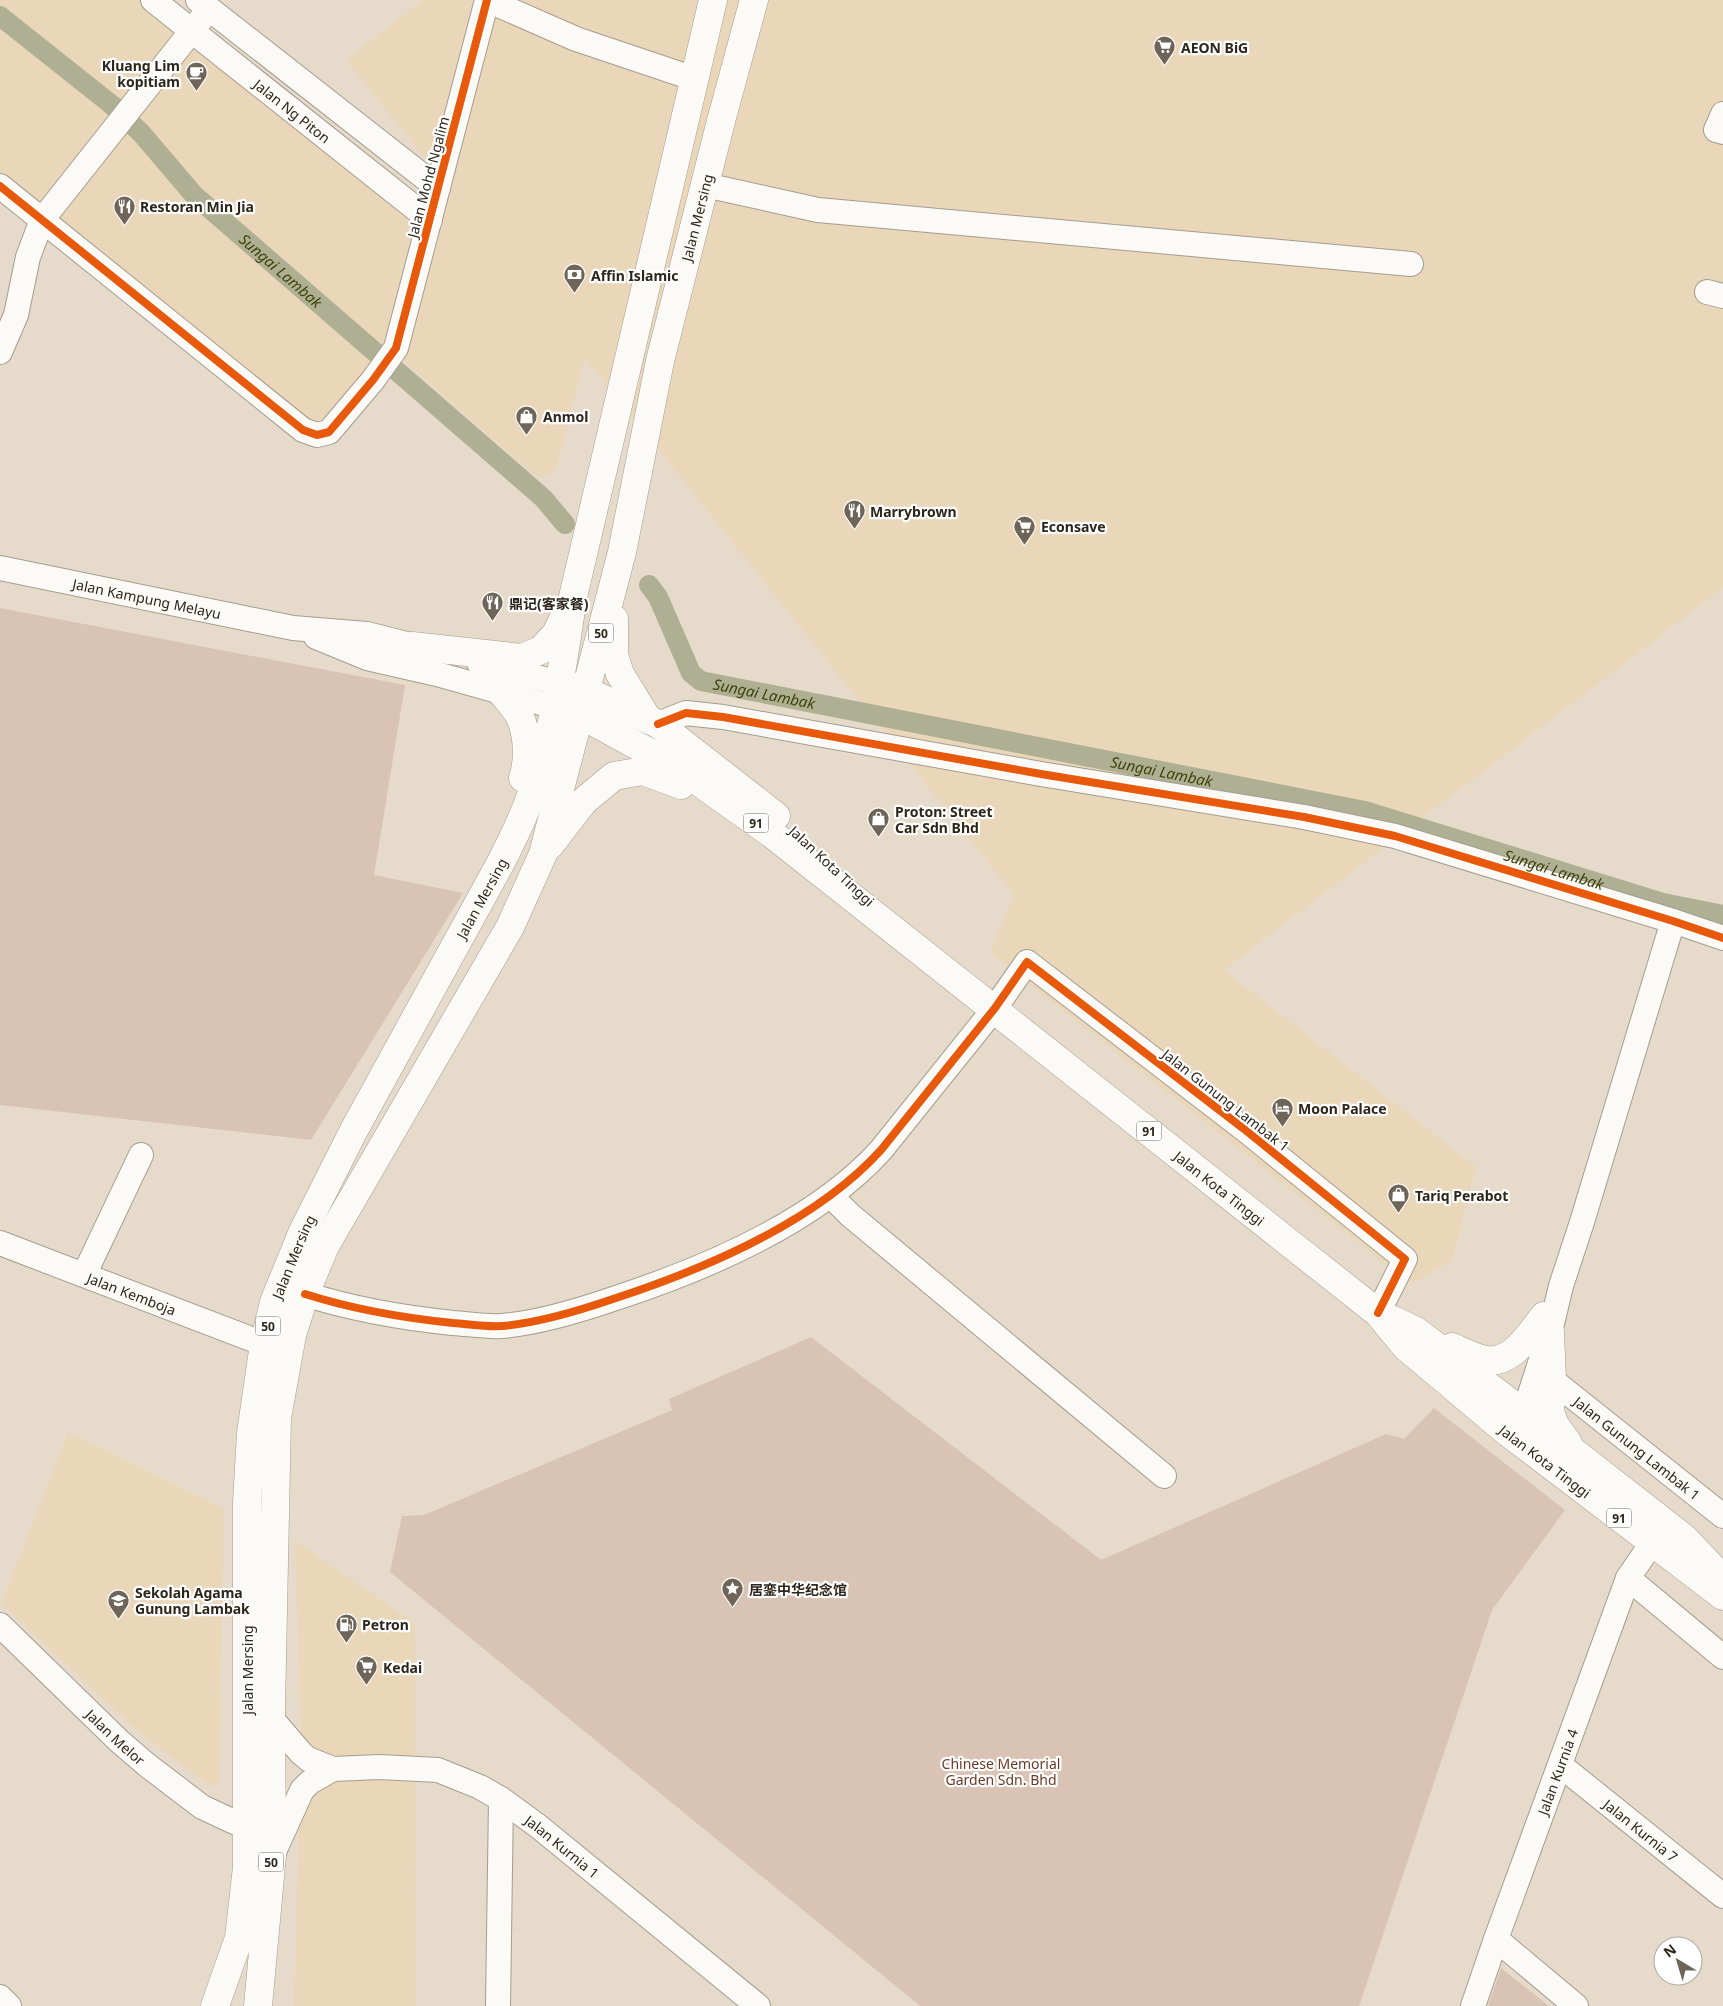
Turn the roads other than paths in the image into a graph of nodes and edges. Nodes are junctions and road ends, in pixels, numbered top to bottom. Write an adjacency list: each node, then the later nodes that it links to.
1 (153, 0): 6 (street, Jalan Ng Piton)
2 (487, 0): 7 (street); 10 (street, Jalan Mohd Ngalim)
3 (712, 0): 7 (highway, Jalan Mersing / 50)
4 (754, 0): 8 (highway, Jalan Mersing / 50)
5 (204, 4): 6 (street); 10 (street, Jalan Ng Piton)
6 (192, 32): 11 (street); 12 (street, Jalan Ng Piton)
7 (695, 80): 17 (highway, Jalan Mersing / 50)
8 (705, 185): 13 (street); 16 (highway, Jalan Mersing / 50)
9 (0, 186): 11 (street)
10 (438, 188): 12 (street, Jalan Mohd Ngalim)
11 (42, 220): 12 (street, Jalan Mohd Ngalim); 14 (street)
12 (430, 220)
13 (1412, 264)
14 (0, 352)
15 (0, 568): 18 (street, Jalan Kampung Melayu)
16 (617, 570): 22 (highway, Jalan Mersing / 50); 23 (highway)
17 (573, 597): 19 (highway); 21 (highway, Jalan Mersing / 50)
18 (293, 628): 19 (street, Jalan Kampung Melayu); 20 (street, Jalan Kampung Melayu)
19 (412, 646): 21 (street, Jalan Kampung Melayu)
20 (501, 692): 21 (street, Jalan Kampung Melayu); 26 (highway)
21 (558, 695): 22 (highway, Jalan Kota Tinggi / 91); 26 (highway, Jalan Mersing / 50)
22 (583, 703): 23 (highway, Jalan Kota Tinggi / 91); 24 (highway, Jalan Kota Tinggi / 91); 25 (highway, Jalan Mersing / 50)
23 (653, 721): 27 (street); 29 (highway, Jalan Kota Tinggi / 91)
24 (772, 834): 25 (highway); 29 (highway, Jalan Kota Tinggi / 91)
25 (542, 854): 35 (highway, Jalan Mersing / 50)
26 (500, 864): 39 (highway, Jalan Mersing / 50)
27 (1673, 921): 28 (street); 37 (street)
28 (1723, 938)
29 (919, 950): 30 (highway, Jalan Kota Tinggi / 91)
30 (994, 1008): 32 (street); 36 (highway, Jalan Kota Tinggi / 91); 36 (street, Jalan Gunung Lambak 1)
31 (141, 1155): 34 (street)
32 (831, 1196): 35 (street); 43 (street)
33 (0, 1243): 34 (street, Jalan Kemboja)
34 (84, 1275): 39 (street, Jalan Kemboja)
35 (305, 1294): 51 (highway, Jalan Mersing / 50)
36 (1378, 1313): 38 (highway, Jalan Kota Tinggi / 91); 41 (highway, Jalan Kota Tinggi / 91)
37 (1547, 1324): 38 (highway); 40 (highway); 41 (street)
38 (1416, 1331): 41 (highway, Jalan Kota Tinggi / 91)
39 (264, 1344): 55 (highway, Jalan Mersing / 50)
40 (1552, 1380): 42 (highway); 44 (street, Jalan Gunung Lambak 1)
41 (1513, 1420): 42 (highway, Jalan Kota Tinggi / 91); 45 (highway, Jalan Kota Tinggi / 91)
42 (1580, 1458): 47 (highway, Jalan Kota Tinggi / 91)
43 (1164, 1476)
44 (1721, 1510)
45 (1652, 1543): 46 (street, Jalan Kurnia 4); 48 (highway, Jalan Kota Tinggi / 91)
46 (1628, 1578): 50 (street); 52 (street, Jalan Kurnia 4)
47 (1723, 1579)
48 (1723, 1596)
49 (0, 1625): 55 (street, Jalan Melor)
50 (1723, 1657)
51 (271, 1718): 53 (street); 56 (highway, Jalan Mersing / 50)
52 (1560, 1764): 57 (street, Jalan Kurnia 7); 58 (street, Jalan Kurnia 4)
53 (333, 1770): 54 (street, Jalan Kurnia 1); 56 (street)
54 (501, 1799): 63 (street); 64 (street, Jalan Kurnia 1)
55 (246, 1828): 61 (highway, Jalan Mersing / 50)
56 (272, 1855): 62 (highway, Jalan Mersing / 50)
57 (1723, 1896)
58 (1496, 1939): 65 (street, Jalan Kurnia 4); 66 (street)
59 (0, 1997): 60 (street)
60 (9, 2006)
61 (215, 2006)
62 (258, 2006)
63 (498, 2006)
64 (758, 2006)
65 (1473, 2006)
66 (1576, 2006)

